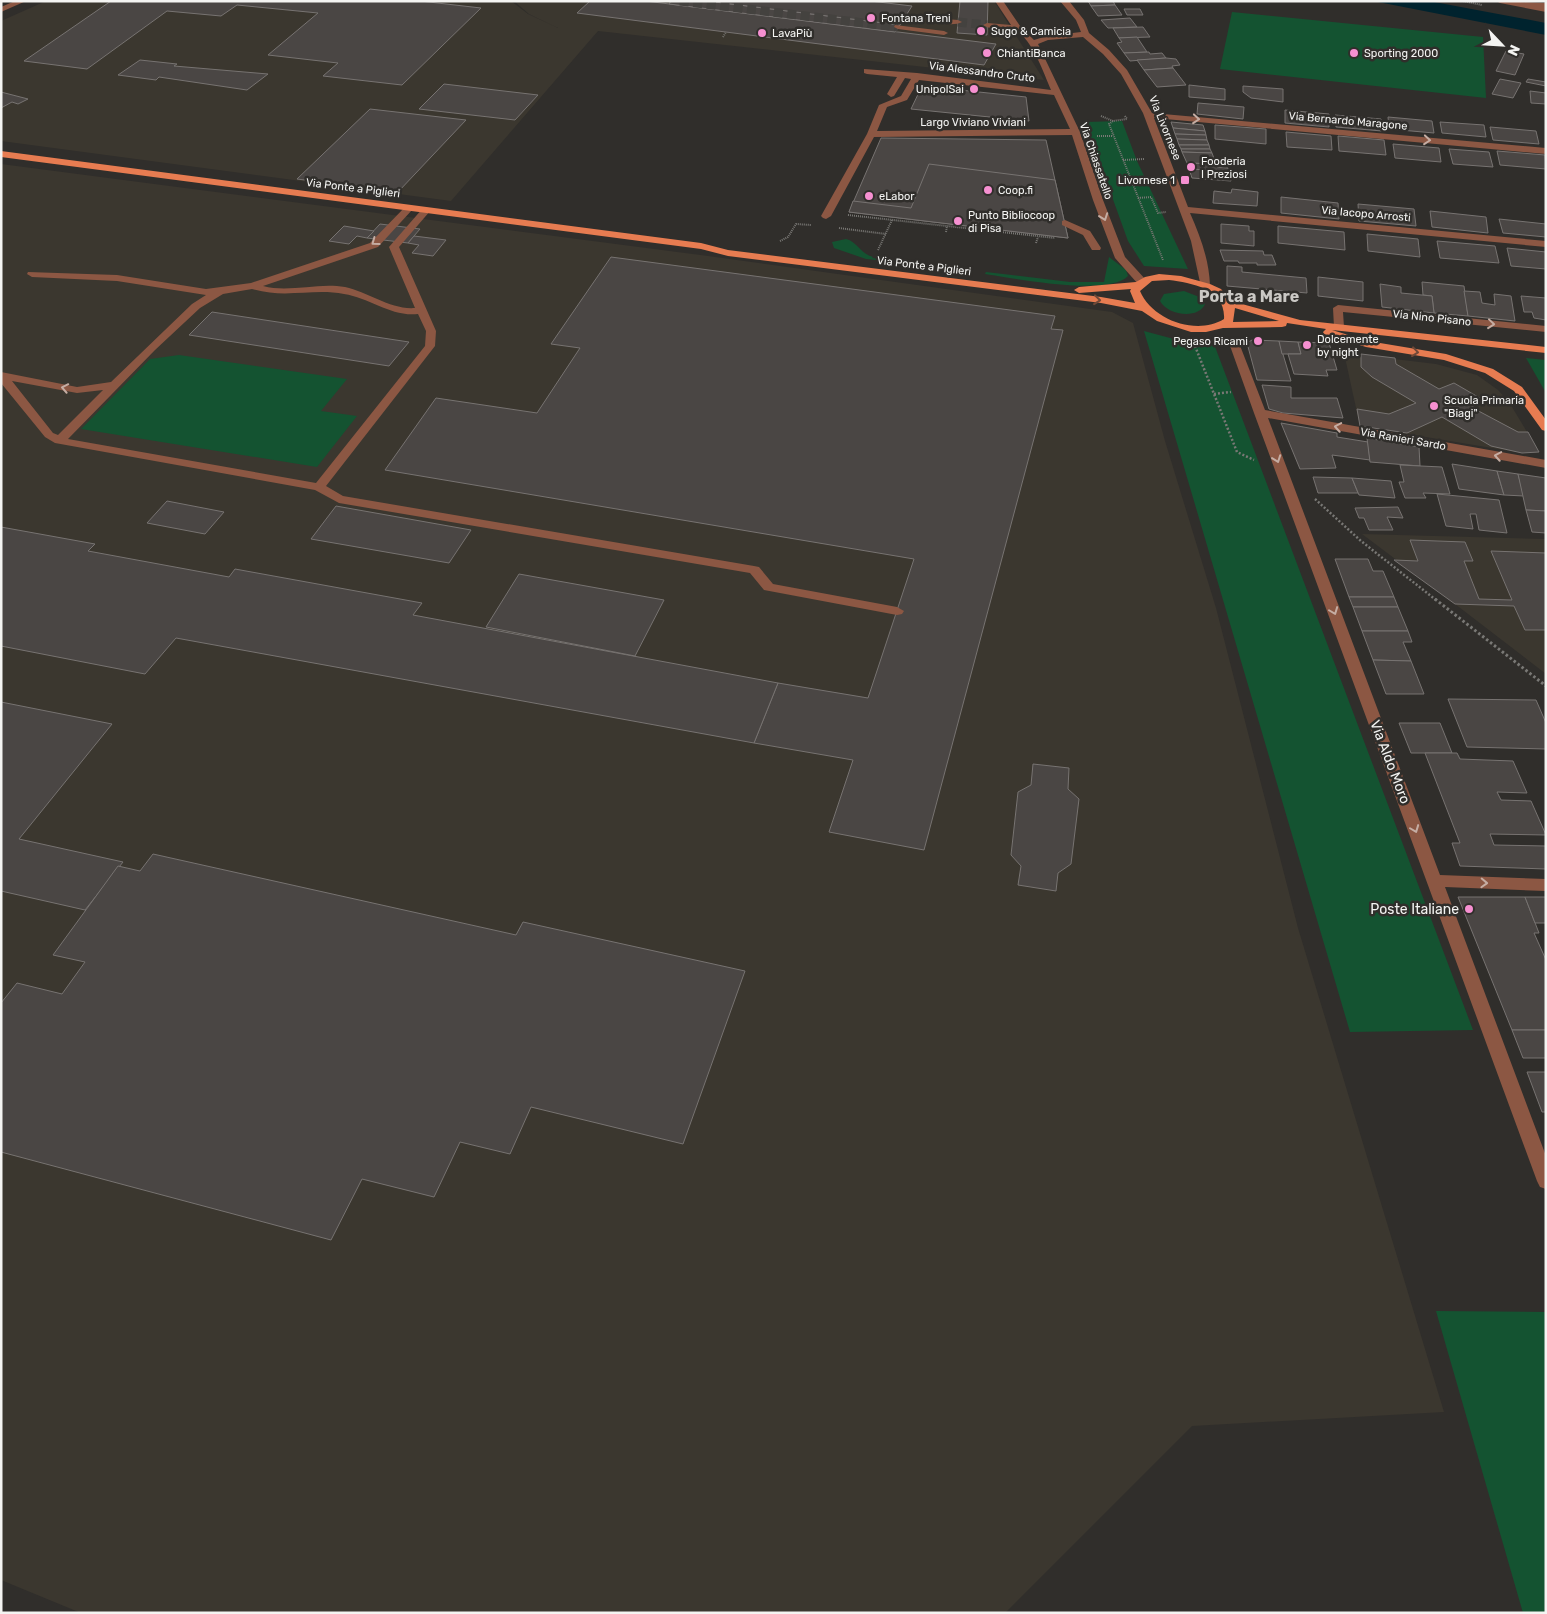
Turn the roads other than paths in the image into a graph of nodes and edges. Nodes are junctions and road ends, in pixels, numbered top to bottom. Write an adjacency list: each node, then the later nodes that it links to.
1 (22, 1): 7 (street)
2 (998, 1): 13 (street, Via Chiassatello)
3 (1064, 1): 15 (street, Via Livornese)
4 (1500, 1): 5 (street)
5 (1532, 6): 6 (street); 8 (street)
6 (1546, 6)
7 (1, 10)
8 (1546, 10)
9 (936, 20): 10 (street)
10 (958, 22)
11 (987, 25): 13 (street)
12 (898, 28): 14 (street)
13 (1018, 28): 16 (street, Via Chiassatello)
14 (944, 33)
15 (1085, 34): 16 (street); 22 (street, Via Livornese)
16 (1033, 43): 20 (street, Via Chiassatello)
17 (867, 70): 18 (street, Via Alessandro Cruto)
18 (903, 75): 19 (street, Via Alessandro Cruto); 21 (street)
19 (917, 76): 20 (street, Via Alessandro Cruto); 24 (street)
20 (1058, 92): 23 (street, Via Chiassatello)
21 (891, 94)
22 (1147, 115): 25 (street, Via Bernardo Maragone, one-way to 25); 28 (street, Via Livornese)
23 (1076, 132): 24 (street, Largo Viviano Viviani); 34 (street, Via Chiassatello, one-way to 34)
24 (870, 134): 30 (street)
25 (1546, 151)
26 (1, 154): 27 (main road, Via Ponte a Piglieri)
27 (409, 208): 29 (main road, Via Ponte a Piglieri); 38 (street, one-way to 38)
28 (1184, 209): 32 (street, Via Iacopo Arrosti); 37 (street, Via Livornese)
29 (426, 210): 33 (main road, Via Ponte a Piglieri); 42 (street)
30 (827, 214)
31 (1065, 223): 34 (street)
32 (1546, 244)
33 (701, 246): 36 (main road, Via Ponte a Piglieri); 41 (main road, Via Ponte a Piglieri, one-way to 41)
34 (1116, 247): 36 (street, Via Chiassatello)
35 (32, 274): 39 (street)
36 (1140, 284): 37 (main road, Via Ponte a Piglieri); 41 (main road)
37 (1206, 285): 40 (main road)
38 (253, 286): 39 (street); 42 (street)
39 (220, 291): 50 (street)
40 (1227, 303): 43 (main road, Via Nino Pisano); 44 (main road)
41 (1144, 308): 44 (main road, Via Nino Pisano)
42 (423, 310): 55 (street)
43 (1303, 324): 44 (main road, Via Nino Pisano); 45 (main road, Via Nino Pisano); 52 (main road, one-way to 52)
44 (1223, 325)
45 (1338, 327): 46 (street, Via Nino Pisano, one-way to 46); 48 (main road, Via Nino Pisano)
46 (1546, 330)
47 (1234, 343): 51 (street, Via Aldo Moro)
48 (1546, 350)
49 (1, 376): 50 (street, one-way to 49); 53 (street)
50 (113, 385): 53 (street)
51 (1260, 413): 54 (street, Via Ranieri Sardo, one-way to 51); 57 (street, Via Aldo Moro, one-way to 57)
52 (1546, 428)
53 (59, 441): 55 (street)
54 (1546, 464)
55 (319, 487): 56 (street)
56 (897, 611)
57 (1435, 881): 58 (street, one-way to 58); 59 (street, Via Aldo Moro)
58 (1546, 885)
59 (1546, 1181)

